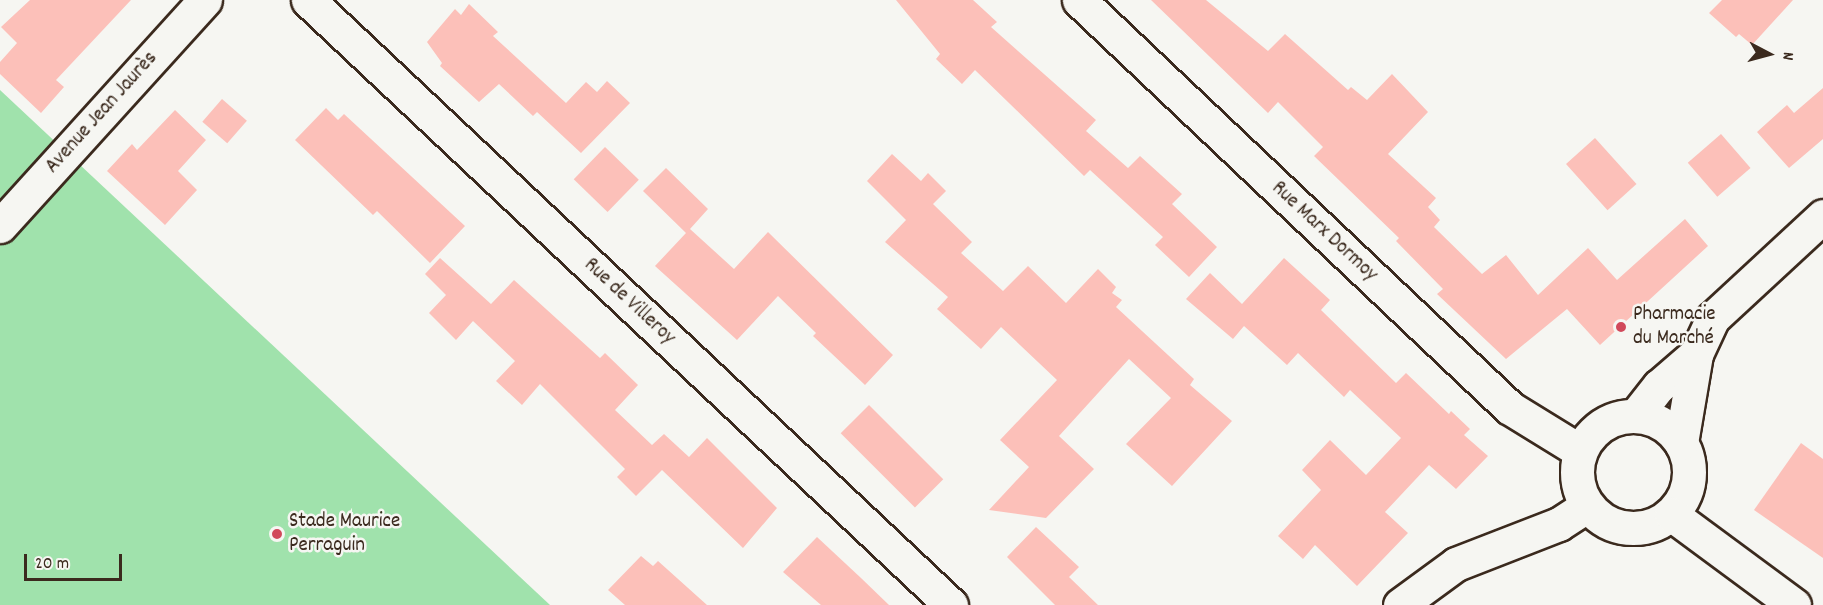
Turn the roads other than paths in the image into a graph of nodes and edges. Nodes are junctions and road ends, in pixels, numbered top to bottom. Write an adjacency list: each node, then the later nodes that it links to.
1 (205, 0): 5 (street, Avenue Jean Jaurès)
2 (308, 0): 12 (street, Rue de Villeroy)
3 (1079, 0): 9 (street, Rue Marx Dormoy)
4 (1823, 216): 6 (street)
5 (0, 226)
6 (1696, 354): 7 (street); 8 (street)
7 (1636, 415): 8 (street); 9 (street)
8 (1681, 443): 11 (street)
9 (1580, 451): 10 (street)
10 (1587, 506): 11 (street); 13 (street)
11 (1671, 514): 14 (street)
12 (951, 605)
13 (1400, 605)
14 (1794, 605)

